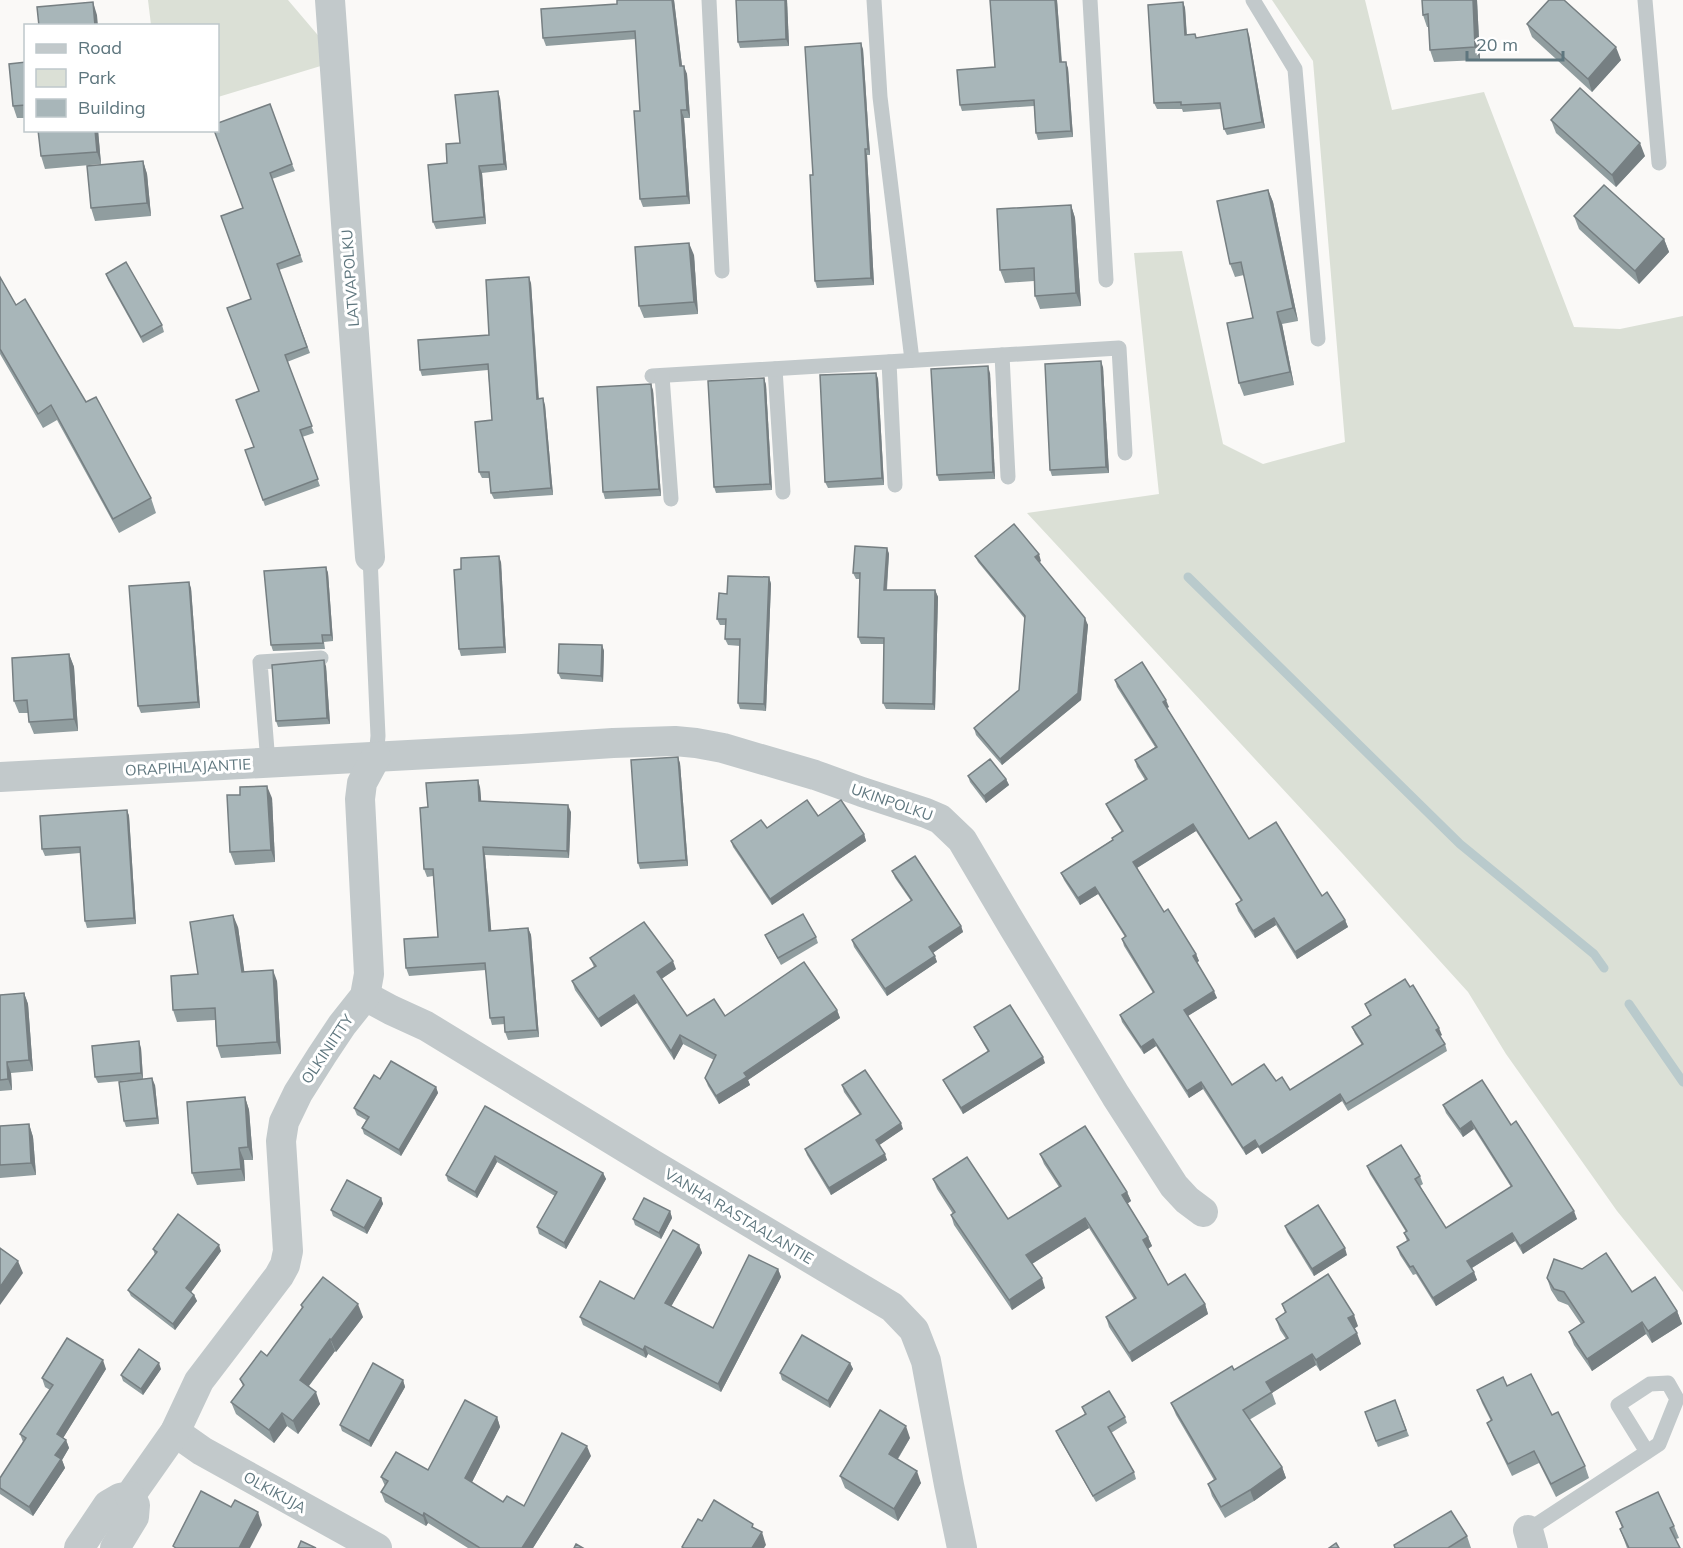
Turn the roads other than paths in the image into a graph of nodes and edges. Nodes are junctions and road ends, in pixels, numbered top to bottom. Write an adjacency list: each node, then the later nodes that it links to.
1 (330, 0): 20 (street, LATVAPOLKU)
2 (709, 0): 8 (lane)
3 (874, 0): 12 (lane)
4 (1090, 0): 9 (lane)
5 (1253, 0): 10 (lane)
6 (1644, 0): 7 (lane)
7 (1659, 163)
8 (722, 271)
9 (1106, 280)
10 (1318, 339)
11 (1002, 355): 12 (lane); 15 (lane); 16 (lane)
12 (912, 360): 13 (lane)
13 (889, 362): 14 (lane); 17 (lane)
14 (775, 369): 18 (lane); 19 (lane)
15 (1125, 453)
16 (1008, 477)
17 (895, 486)
18 (783, 492)
19 (671, 499)
20 (370, 557): 22 (lane)
21 (321, 658): 23 (lane)
22 (376, 757): 23 (street, ORAPIHLAJANTIE); 25 (street); 26 (street, UKINPOLKU)
23 (268, 763): 24 (street, ORAPIHLAJANTIE)
24 (0, 777)
25 (365, 996): 27 (street, OLKINIITTY); 34 (street, VANHA RASTAALANTIE)
26 (1203, 1212)
27 (175, 1432): 29 (street, OLKINIITTY); 33 (street, OLKIKUJA)
28 (1647, 1452): 28 (lane); 30 (lane)
29 (130, 1496): 31 (street, OLKINIITTY); 32 (street)
30 (1531, 1539)
31 (79, 1548)
32 (115, 1548)
33 (377, 1548)
34 (962, 1548)

